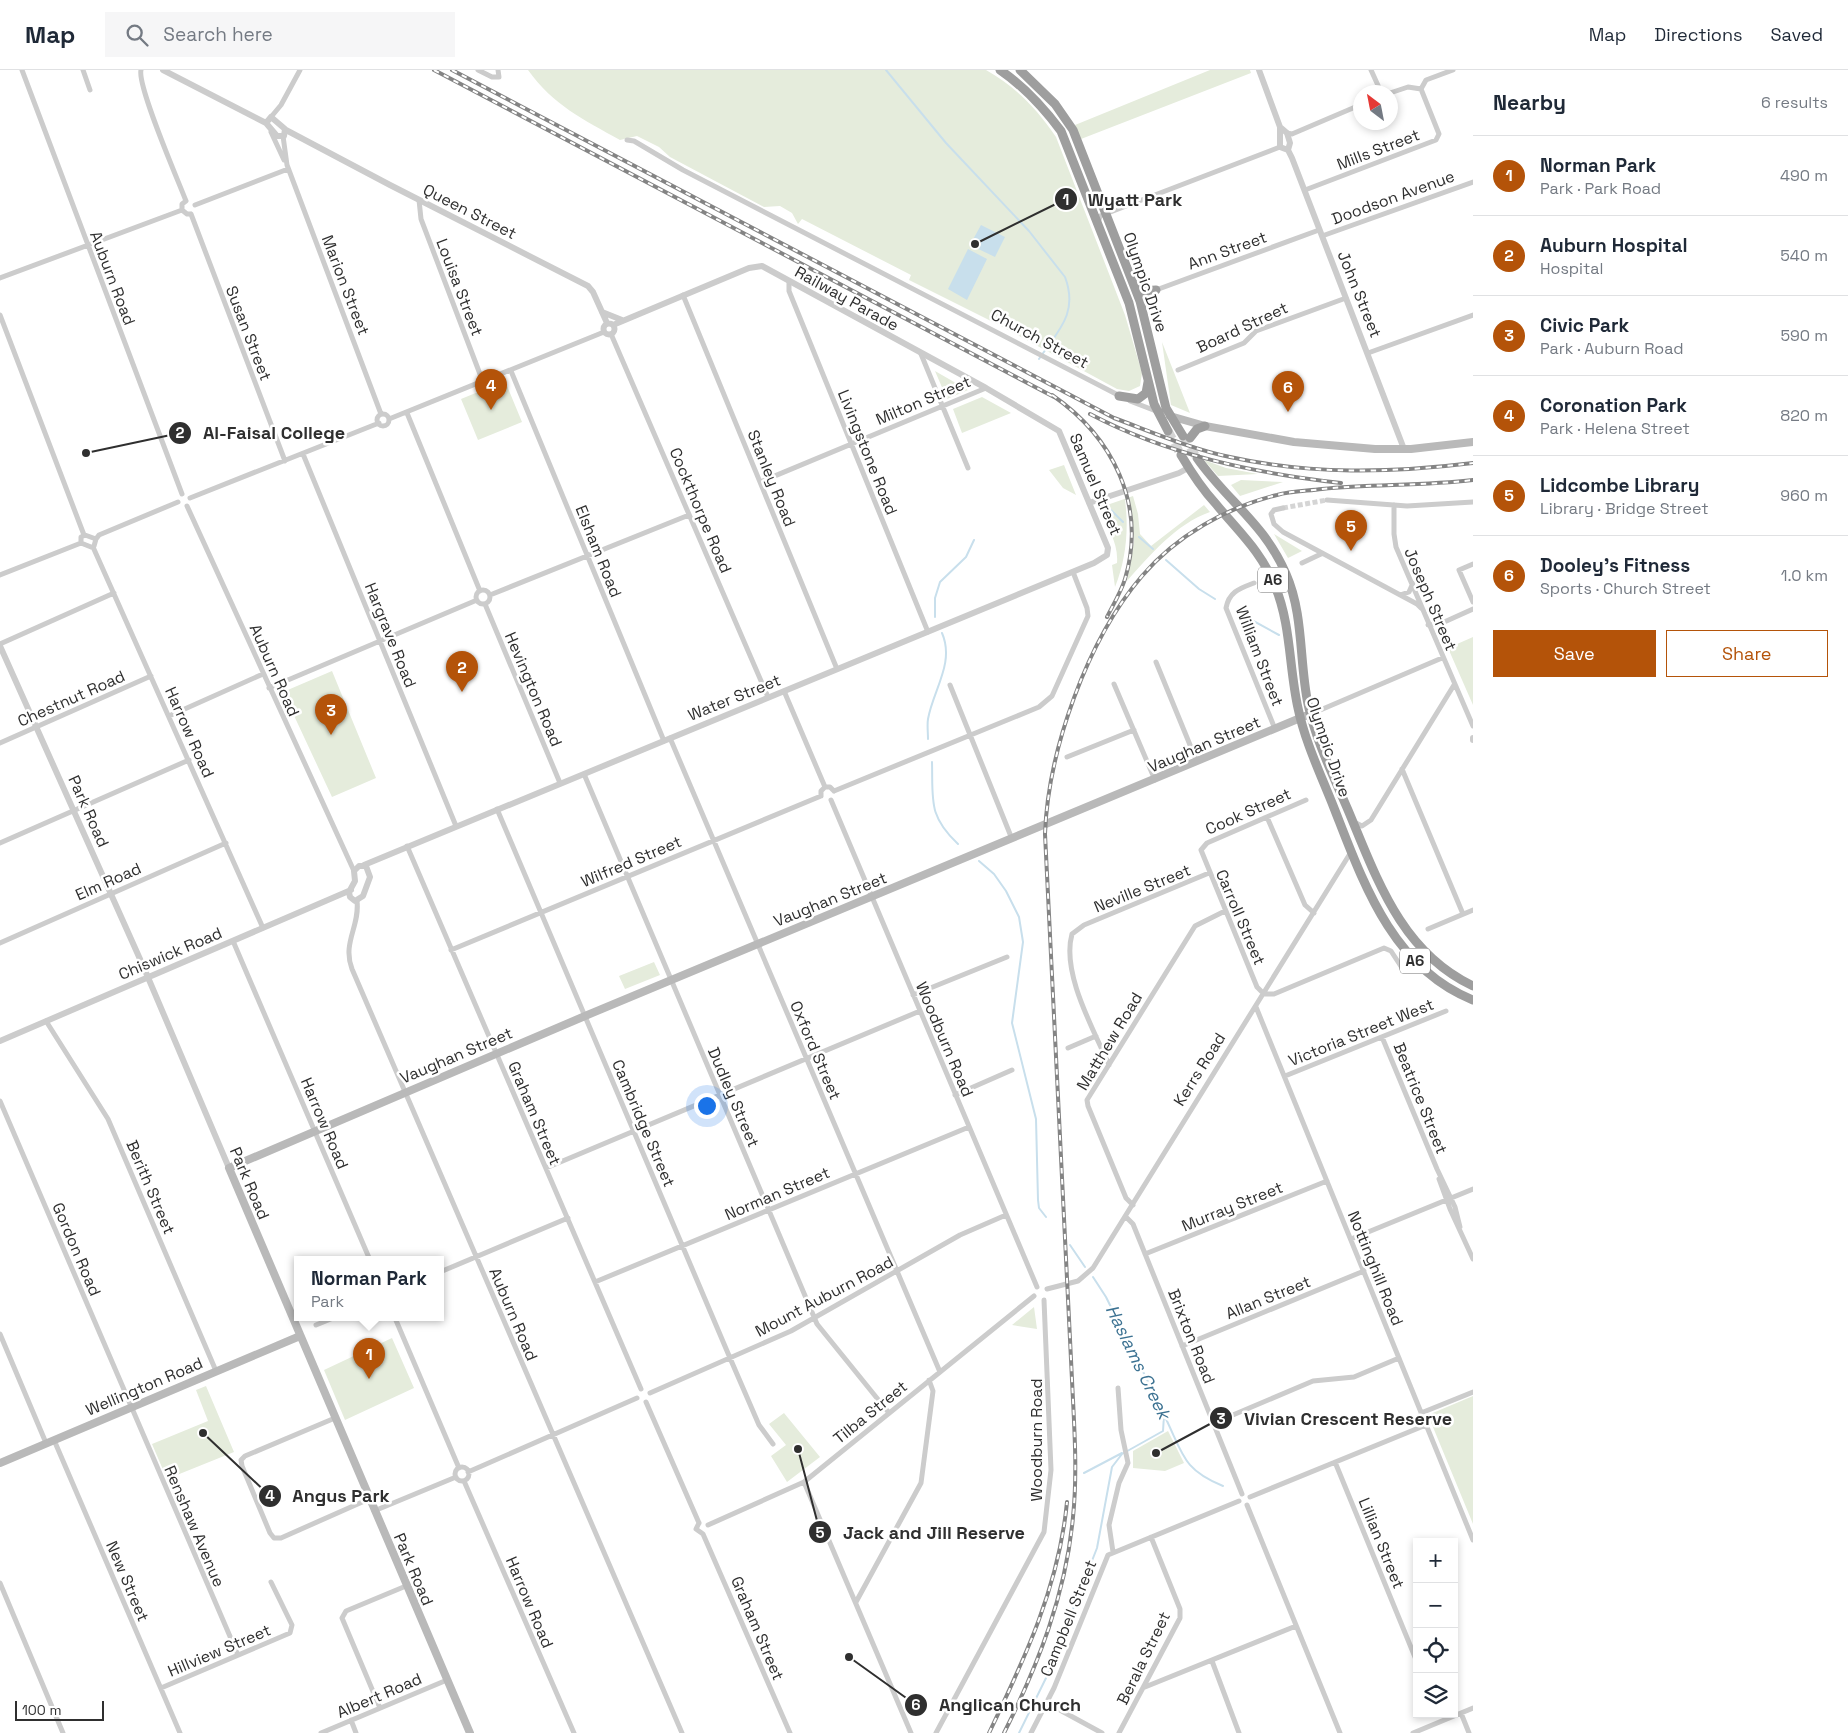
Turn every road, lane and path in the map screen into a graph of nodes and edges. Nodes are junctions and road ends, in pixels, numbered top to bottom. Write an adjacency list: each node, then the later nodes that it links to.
1 (22, 70): 38 (street, Auburn Road)
2 (83, 70): 15 (street)
3 (141, 70): 31 (street)
4 (163, 70): 18 (street)
5 (300, 70): 18 (street)
6 (478, 70): 7 (street)
7 (498, 70)
8 (1000, 70): 36 (highway, Olympic Drive)
9 (1020, 70): 35 (highway, Olympic Drive)
10 (1259, 70): 19 (street)
11 (1371, 70): 13 (street)
12 (1453, 70): 14 (street)
13 (1378, 85)
14 (1421, 89): 16 (street); 29 (street, Mills Street)
15 (90, 90)
16 (1398, 90)
17 (1353, 108): 21 (street)
18 (270, 120): 20 (street); 22 (street)
19 (1280, 127): 21 (street); 25 (street)
20 (271, 132): 22 (street); 27 (street, Marion Street)
21 (1287, 133): 24 (street)
22 (284, 134): 27 (street, Marion Street); 30 (street, Queen Street)
23 (627, 140): 59 (street, Church Street)
24 (1290, 142): 25 (street); 26 (street)
25 (1280, 145): 26 (street); 35 (street)
26 (1288, 150): 29 (street, John Street)
27 (288, 167): 32 (street); 64 (street, Marion Street)
28 (1473, 182): 37 (street, Doodson Avenue)
29 (1305, 190): 37 (street, John Street)
30 (418, 200): 46 (street, Queen Street); 57 (street, Louisa Street)
31 (186, 201): 32 (street); 33 (street)
32 (195, 205): 34 (street)
33 (182, 210): 34 (street); 38 (street)
34 (191, 214): 77 (street, Susan Street)
35 (1106, 214): 36 (street); 41 (highway, Olympic Drive)
36 (1098, 224): 56 (highway, Olympic Drive)
37 (1321, 233): 42 (street, Ann Street); 45 (street, John Street)
38 (88, 245): 39 (street); 81 (street, Auburn Road)
39 (0, 278)
40 (789, 282): 43 (street, Railway Parade); 53 (street, Railway Parade); 72 (street, Livingstone Road)
41 (1134, 284): 42 (highway); 60 (highway, Olympic Drive)
42 (1156, 290): 44 (street, Ann Street)
43 (684, 295): 49 (street, Railway Parade); 80 (street, Stanley Road)
44 (1145, 298)
45 (1346, 298): 52 (street, John Street); 54 (street, Board Street)
46 (602, 312): 49 (street); 50 (street, Queen Street)
47 (0, 315): 91 (street)
48 (1473, 315): 52 (street)
49 (622, 320): 50 (street, Railway Parade)
50 (610, 324): 51 (street)
51 (608, 333): 55 (street); 90 (street, Cockthorpe Road)
52 (1368, 353): 73 (street, John Street)
53 (921, 354): 58 (street, Railway Parade); 61 (street)
54 (1178, 370)
55 (511, 371): 57 (street); 97 (street, Elsham Road)
56 (1148, 380): 59 (highway); 62 (highway, Olympic Drive)
57 (483, 382): 63 (street)
58 (986, 388): 61 (street, Milton Street); 69 (street, Railway Parade)
59 (1119, 396): 62 (street, Church Street)
60 (1163, 399): 62 (highway); 65 (highway, Olympic Drive)
61 (942, 406): 72 (street, Milton Street); 78 (street)
62 (1157, 412): 65 (highway, Church Street); 70 (highway, Olympic Drive)
63 (407, 413): 66 (street); 104 (street)
64 (381, 414): 66 (street); 67 (street)
65 (1170, 416): 68 (main road, Church Street); 68 (highway, Olympic Drive)
66 (389, 419): 67 (street)
67 (379, 423): 74 (street)
68 (1205, 426): 73 (main road, Church Street)
69 (1059, 431): 86 (street, Samuel Street)
70 (1168, 431)
71 (1473, 442): 73 (main road, Church Street)
72 (851, 443): 80 (street, Milton Street); 114 (street, Livingstone Road)
73 (1404, 449)
74 (303, 454): 77 (street); 115 (street, Hargrave Road)
75 (1180, 455): 79 (highway, Olympic Drive / A6)
76 (1197, 458): 128 (highway, Olympic Drive / A6)
77 (285, 461): 82 (street)
78 (968, 468)
79 (1188, 468): 86 (street); 130 (highway, Olympic Drive / A6)
80 (760, 482): 119 (street, Stanley Road)
81 (182, 494): 82 (street); 84 (street)
82 (190, 498): 88 (street)
83 (1327, 500): 87 (street)
84 (178, 502): 88 (street); 92 (street)
85 (1473, 502): 87 (street)
86 (1089, 503): 95 (street, Samuel Street)
87 (1394, 505): 103 (street, Joseph Street)
88 (187, 506): 120 (street, Auburn Road)
89 (1283, 508): 96 (street)
90 (689, 515): 97 (street); 127 (street, Cockthorpe Road)
91 (84, 535): 92 (street); 93 (street)
92 (96, 539): 94 (street)
93 (81, 543): 94 (street); 101 (street)
94 (93, 547): 105 (street, Harrow Road)
95 (1108, 548): 100 (street, Water Street)
96 (1321, 554): 98 (street); 106 (street)
97 (588, 557): 107 (street); 136 (street, Elsham Road)
98 (1302, 563)
99 (1473, 564): 109 (street)
100 (1074, 572): 114 (street, Water Street); 135 (street)
101 (0, 575)
102 (1254, 583): 131 (street, William Street)
103 (1412, 583): 106 (street); 112 (street, Joseph Street)
104 (480, 591): 107 (street); 108 (street)
105 (114, 593): 116 (street); 121 (street, Harrow Road)
106 (1397, 594): 112 (street)
107 (490, 595): 110 (street)
108 (477, 600): 110 (street); 115 (street)
109 (1473, 602)
110 (485, 604): 144 (street, Hevington Road)
111 (1473, 609): 113 (street)
112 (1422, 611): 113 (street, Joseph Street)
113 (1428, 625): 117 (street, Joseph Street)
114 (928, 632): 119 (street, Water Street)
115 (380, 641): 125 (street); 154 (street, Hargrave Road)
116 (0, 645): 133 (street, Park Road)
117 (1442, 658): 124 (street, Joseph Street); 128 (street, Vaughan Street)
118 (1156, 662): 140 (street)
119 (837, 669): 126 (street, Water Street)
120 (263, 674): 125 (street, Auburn Road); 129 (street)
121 (151, 676): 129 (street, Harrow Road); 133 (street, Chestnut Road)
122 (950, 684): 135 (street)
123 (1114, 684): 134 (street)
124 (1454, 685): 132 (street, Joseph Street); 141 (street)
125 (269, 688): 164 (street, Auburn Road)
126 (784, 691): 127 (street, Water Street); 145 (street)
127 (768, 697): 136 (street, Water Street)
128 (1311, 714): 130 (main road, Vaughan Street); 153 (highway, Olympic Drive / A6)
129 (170, 716): 139 (street, Harrow Road)
130 (1300, 718): 131 (main road, Vaughan Street); 162 (highway, Olympic Drive / A6)
131 (1274, 725): 140 (main road, Vaughan Street)
132 (1473, 726)
133 (37, 727): 137 (street, Chestnut Road); 151 (street, Park Road)
134 (1134, 730): 138 (street); 143 (street)
135 (970, 735): 146 (street); 155 (street)
136 (667, 739): 142 (street, Water Street); 156 (street, Oxford Street)
137 (0, 743)
138 (1067, 757)
139 (189, 760): 151 (street); 157 (street, Harrow Road)
140 (1197, 762): 143 (main road, Vaughan Street)
141 (1402, 769): 153 (street); 175 (street)
142 (584, 774): 144 (street, Water Street); 166 (street, Dudley Street)
143 (1155, 780): 155 (main road, Vaughan Street)
144 (560, 783): 150 (street, Water Street)
145 (825, 787): 146 (street); 147 (street)
146 (834, 791): 148 (street)
147 (821, 796): 148 (street); 156 (street, Wilfred Street)
148 (831, 800): 169 (street, Woodburn Road)
149 (1306, 800): 152 (street, Cook Street)
150 (497, 809): 154 (street, Water Street); 173 (street, Cambridge Street)
151 (74, 811): 158 (street); 168 (street, Park Road)
152 (1267, 817): 160 (street, Cook Street); 174 (street)
153 (1351, 819): 161 (highway, Olympic Drive / A6)
154 (456, 826): 159 (street, Water Street)
155 (1012, 839): 169 (main road, Vaughan Street)
156 (714, 840): 166 (street, Wilfred Street); 180 (street, Oxford Street)
157 (226, 842): 168 (street, Elm Road); 176 (street, Harrow Road)
158 (0, 843)
159 (407, 846): 163 (street, Water Street); 181 (street, Graham Street)
160 (1201, 847): 165 (street, Carroll Street)
161 (1363, 847): 162 (highway); 186 (highway, Olympic Drive / A6)
162 (1351, 852): 174 (street, Kerrs Road); 189 (highway, Olympic Drive / A6)
163 (364, 865): 164 (street, Water Street); 170 (street)
164 (354, 871): 167 (street)
165 (1209, 873): 172 (street, Carroll Street); 195 (street, Neville Street)
166 (627, 877): 173 (street, Wilfred Street); 185 (street, Dudley Street)
167 (351, 890): 170 (street); 176 (street, Chiswick Road)
168 (111, 894): 179 (street, Elm Road); 184 (street, Park Road)
169 (871, 897): 180 (main road, Vaughan Street); 188 (street, Woodburn Road)
170 (357, 901): 204 (street, Auburn Road)
171 (1473, 910): 175 (street)
172 (1225, 911): 187 (street, Carroll Street); 201 (street, Matthew Road)
173 (541, 912): 181 (street, Wilfred Street); 193 (street, Cambridge Street)
174 (1314, 914): 187 (street, Kerrs Road)
175 (1463, 914): 177 (street)
176 (263, 928): 178 (street, Chiswick Road)
177 (1428, 929)
178 (233, 941): 184 (street, Chiswick Road); 209 (street, Harrow Road)
179 (0, 943)
180 (757, 944): 185 (main road, Vaughan Street); 200 (street, Oxford Street)
181 (451, 950): 199 (street, Graham Street)
182 (1007, 956): 188 (street)
183 (1404, 972): 187 (street)
184 (148, 978): 194 (street, Chiswick Road); 211 (street, Park Road)
185 (671, 980): 193 (main road, Vaughan Street); 206 (street, Dudley Street)
186 (1473, 986)
187 (1264, 994): 190 (street, Kerrs Road)
188 (913, 995): 191 (street, Woodburn Road)
189 (1473, 1000)
190 (1256, 1006): 203 (street, Nottinghill Road); 217 (street, Kerrs Road)
191 (920, 1011): 200 (street); 205 (street, Woodburn Road)
192 (1446, 1011): 196 (street, Victoria Street West)
193 (585, 1016): 199 (main road, Vaughan Street); 210 (street, Cambridge Street)
194 (46, 1021): 197 (street, Chiswick Road); 245 (street, Berith Street)
195 (1096, 1036): 198 (street); 201 (street)
196 (1382, 1038): 203 (street, Victoria Street West); 216 (street, Beatrice Street)
197 (0, 1041)
198 (1068, 1048)
199 (496, 1053): 204 (main road, Vaughan Street); 212 (street, Graham Street)
200 (806, 1060): 206 (street); 213 (street, Oxford Street)
201 (1109, 1065): 217 (street, Matthew Road)
202 (1012, 1070): 205 (street)
203 (1285, 1076): 214 (street, Nottinghill Road)
204 (405, 1092): 209 (main road, Vaughan Street); 226 (street, Auburn Road)
205 (955, 1094): 208 (street, Woodburn Road)
206 (720, 1096): 210 (street); 218 (street, Dudley Street)
207 (0, 1101): 254 (street, Gordon Road)
208 (969, 1127): 213 (street, Norman Street); 219 (street, Woodburn Road)
209 (314, 1131): 211 (main road, Vaughan Street); 225 (street, Harrow Road)
210 (634, 1131): 212 (street); 223 (street, Cambridge Street)
211 (229, 1168): 241 (main road, Park Road)
212 (546, 1168): 221 (street, Graham Street)
213 (855, 1174): 218 (street, Norman Street); 229 (street, Oxford Street)
214 (1327, 1181): 222 (street, Nottinghill Road); 224 (street, Murray Street)
215 (1473, 1189): 216 (street)
216 (1449, 1199): 222 (street); 227 (street, Beatrice Street)
217 (1133, 1205): 220 (street, Kerrs Road)
218 (768, 1210): 223 (street, Norman Street); 236 (street, Dudley Street)
219 (1006, 1215): 229 (street, Mount Auburn Road); 232 (street, Woodburn Road)
220 (1126, 1217): 224 (street, Brixton Road); 233 (street, Kerrs Road)
221 (568, 1218): 226 (street); 231 (street, Graham Street)
222 (1351, 1239): 230 (street, Nottinghill Road)
223 (682, 1246): 231 (street, Norman Street); 243 (street, Cambridge Street)
224 (1145, 1254): 242 (street, Brixton Road)
225 (368, 1256)
226 (476, 1257): 228 (street); 260 (street, Auburn Road)
227 (1473, 1259)
228 (444, 1270)
229 (896, 1272): 236 (street, Mount Auburn Road); 246 (street, Oxford Street)
230 (1364, 1272): 242 (street, Allan Street); 244 (street, Nottinghill Road)
231 (595, 1282): 249 (street, Graham Street)
232 (1037, 1287): 233 (street); 234 (street)
233 (1047, 1289): 235 (street)
234 (1034, 1296): 235 (street); 246 (street, Tilba Street)
235 (1044, 1300): 309 (street, Woodburn Road)
236 (814, 1319): 243 (street, Mount Auburn Road); 255 (street, Dudley Street)
237 (326, 1321): 239 (street)
238 (396, 1321): 265 (street)
239 (316, 1325)
240 (0, 1334): 261 (street, New Street)
241 (300, 1336): 245 (main road, Wellington Road); 257 (main road, Park Road)
242 (1182, 1346): 258 (street, Brixton Road)
243 (730, 1358): 251 (street, Mount Auburn Road); 262 (street, Cambridge Street)
244 (1399, 1358): 256 (street, Nottinghill Road); 258 (street)
245 (216, 1371): 254 (main road, Wellington Road)
246 (940, 1372): 247 (street, Tilba Street)
247 (929, 1380): 255 (street, Tilba Street); 285 (street)
248 (1118, 1388): 281 (street)
249 (641, 1389): 251 (street); 252 (street)
250 (1473, 1392): 256 (street)
251 (650, 1393): 253 (street)
252 (637, 1398): 253 (street); 260 (street)
253 (646, 1402): 276 (street)
254 (130, 1407): 261 (main road, Wellington Road); 288 (street, Renshaw Avenue)
255 (889, 1413): 269 (street, Tilba Street)
256 (1421, 1413): 259 (street, Nottinghill Road)
257 (335, 1418): 272 (main road, Park Road); 272 (street)
258 (1214, 1423): 270 (street, Brixton Road)
259 (1426, 1425): 263 (street); 280 (street, Nottinghill Road)
260 (553, 1435): 266 (street); 306 (street, Auburn Road)
261 (50, 1441): 264 (main road, Wellington Road); 292 (street, New Street)
262 (774, 1444)
263 (1335, 1462): 271 (street); 287 (street, Lillian Street)
264 (0, 1463)
265 (459, 1468): 266 (street); 267 (street)
266 (468, 1472): 268 (street)
267 (456, 1477): 268 (street); 275 (street)
268 (464, 1480): 305 (street, Harrow Road)
269 (804, 1482): 277 (street, Tilba Street); 285 (street)
270 (1242, 1494): 271 (street); 273 (street)
271 (1250, 1497): 274 (street)
272 (369, 1499): 275 (main road, Park Road)
273 (1239, 1501): 274 (street); 279 (street, Campbell Street)
274 (1247, 1505): 286 (street)
275 (374, 1511): 284 (main road, Park Road)
276 (699, 1523): 277 (street); 278 (street)
277 (708, 1525): 278 (street)
278 (703, 1534): 307 (street, Graham Street)
279 (1151, 1537): 281 (street, Campbell Street); 291 (street, Berala Street)
280 (1473, 1540)
281 (1112, 1552): 293 (street, Campbell Street)
282 (271, 1582): 288 (street, Hillview Street)
283 (0, 1583): 300 (street)
284 (406, 1586): 290 (main road, Park Road); 294 (street)
285 (856, 1602): 308 (street)
286 (1296, 1626): 289 (street); 314 (street)
287 (1413, 1652)
288 (238, 1655): 292 (street, Hillview Street)
289 (1212, 1661): 291 (street); 313 (street)
290 (447, 1680): 294 (street, Albert Road); 304 (main road, Park Road)
291 (1145, 1687): 312 (street, Berala Street)
292 (161, 1688): 301 (street, New Street)
293 (1047, 1703): 310 (street, Campbell Street); 311 (street)
294 (380, 1708): 298 (street, Albert Road)
295 (1473, 1708): 296 (street)
296 (1461, 1713): 299 (street); 316 (street)
297 (1440, 1718): 299 (street)
298 (351, 1720): 302 (street, Albert Road); 303 (street)
299 (1441, 1722): 315 (street)
300 (63, 1733)
301 (180, 1733)
302 (321, 1733)
303 (356, 1733)
304 (470, 1733)
305 (574, 1733)
306 (682, 1733)
307 (790, 1733)
308 (911, 1733)
309 (936, 1733)
310 (1031, 1733)
311 (1102, 1733)
312 (1119, 1733)
313 (1239, 1733)
314 (1340, 1733)
315 (1413, 1733)
316 (1469, 1733)

